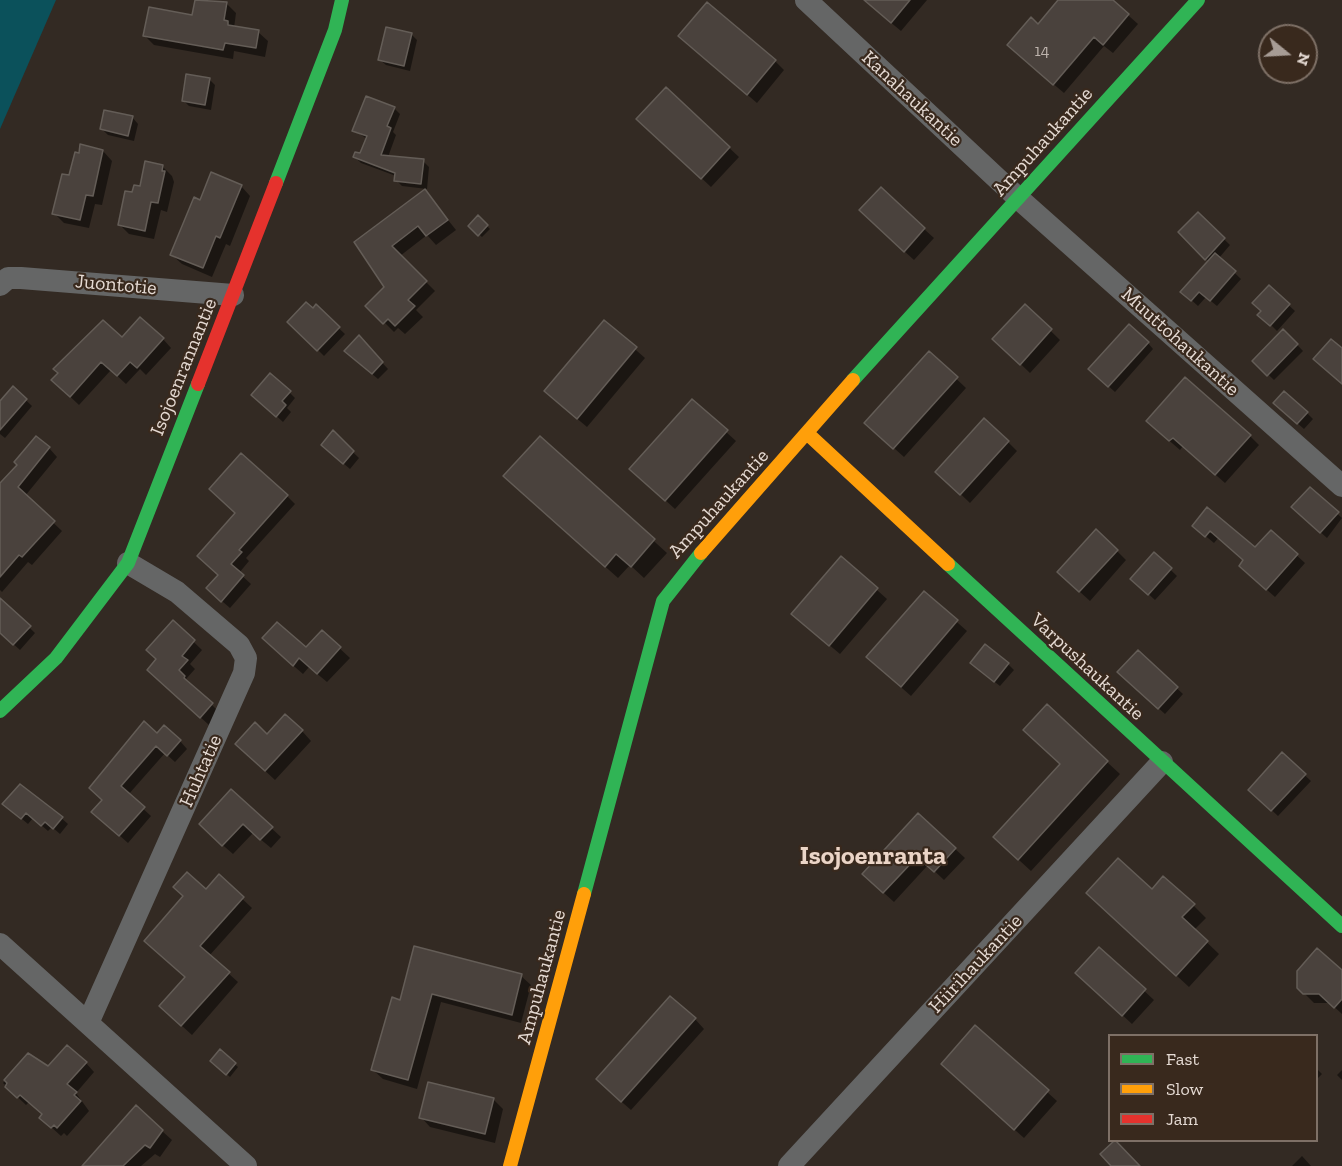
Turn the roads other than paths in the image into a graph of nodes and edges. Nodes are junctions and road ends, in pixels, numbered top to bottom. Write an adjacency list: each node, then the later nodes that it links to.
1 (342, 0): 6 (street, Isojoenrannantie)
2 (806, 0): 4 (street, Kanahaukantie)
3 (1198, 0): 4 (street, Ampuhaukantie)
4 (1018, 198): 7 (street, Ampuhaukantie); 8 (street, Muuttohaukantie)
5 (0, 285): 6 (street, Juontotie)
6 (233, 295): 9 (street, Isojoenrannantie)
7 (808, 434): 11 (street, Varpushaukantie); 16 (street, Ampuhaukantie)
8 (1342, 486)
9 (128, 563): 10 (street, Isojoenrannantie); 14 (street, Huhtatie)
10 (0, 711)
11 (1162, 762): 12 (street, Varpushaukantie); 17 (street, Hiirihaukantie)
12 (1342, 926)
13 (0, 944): 14 (street)
14 (88, 1023): 15 (street)
15 (246, 1166)
16 (510, 1166)
17 (789, 1166)

